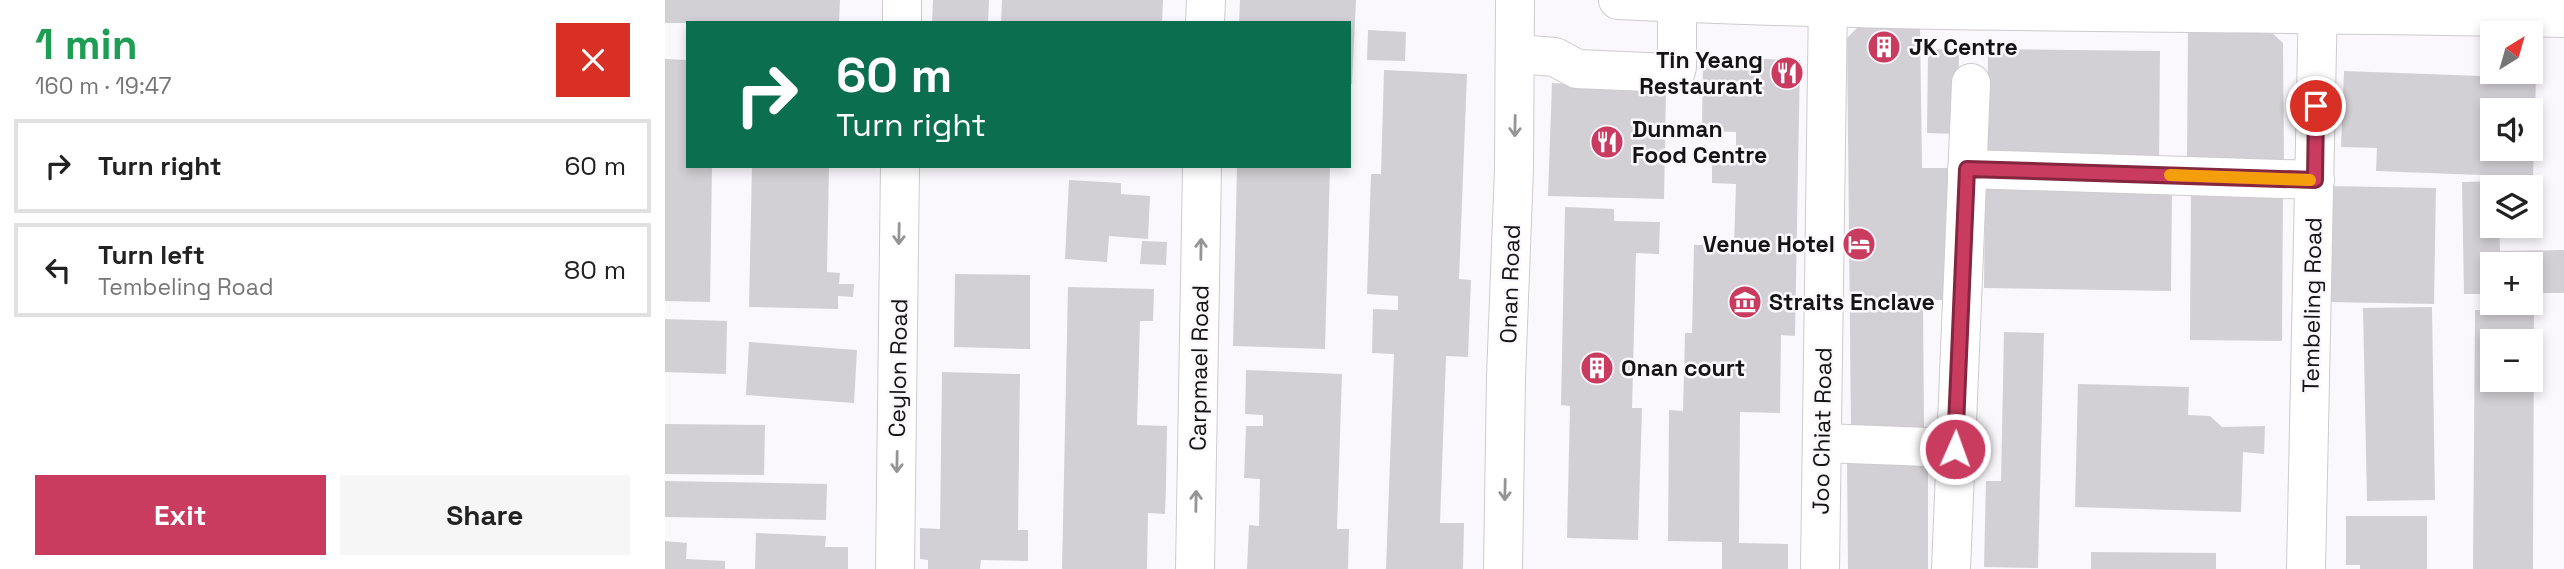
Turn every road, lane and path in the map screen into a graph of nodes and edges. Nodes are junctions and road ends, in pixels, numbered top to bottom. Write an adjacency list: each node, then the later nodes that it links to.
1 (902, 0): 9 (street)
2 (1206, 0): 10 (street)
3 (1515, 0): 11 (street, Onan Road)
4 (1618, 0): 5 (street)
5 (1679, 2): 6 (street); 11 (street)
6 (1828, 4): 7 (street); 17 (street, Joo Chiat Road)
7 (2318, 6): 8 (street); 16 (street, Tembeling Road)
8 (2564, 18)
9 (902, 21)
10 (1205, 21)
11 (1517, 54): 21 (street, Onan Road, one-way to 21)
12 (1971, 83): 15 (street)
13 (900, 168): 19 (street, Ceylon Road, one-way to 19)
14 (1202, 168): 20 (street, Carpmael Road, one-way to 14)
15 (1967, 169): 16 (street); 18 (street)
16 (2315, 180): 24 (street, Tembeling Road)
17 (1823, 443): 18 (street); 22 (street, Joo Chiat Road)
18 (1955, 449): 23 (street)
19 (895, 569)
20 (1195, 569)
21 (1503, 569)
22 (1820, 569)
23 (1951, 569)
24 (2306, 569)

